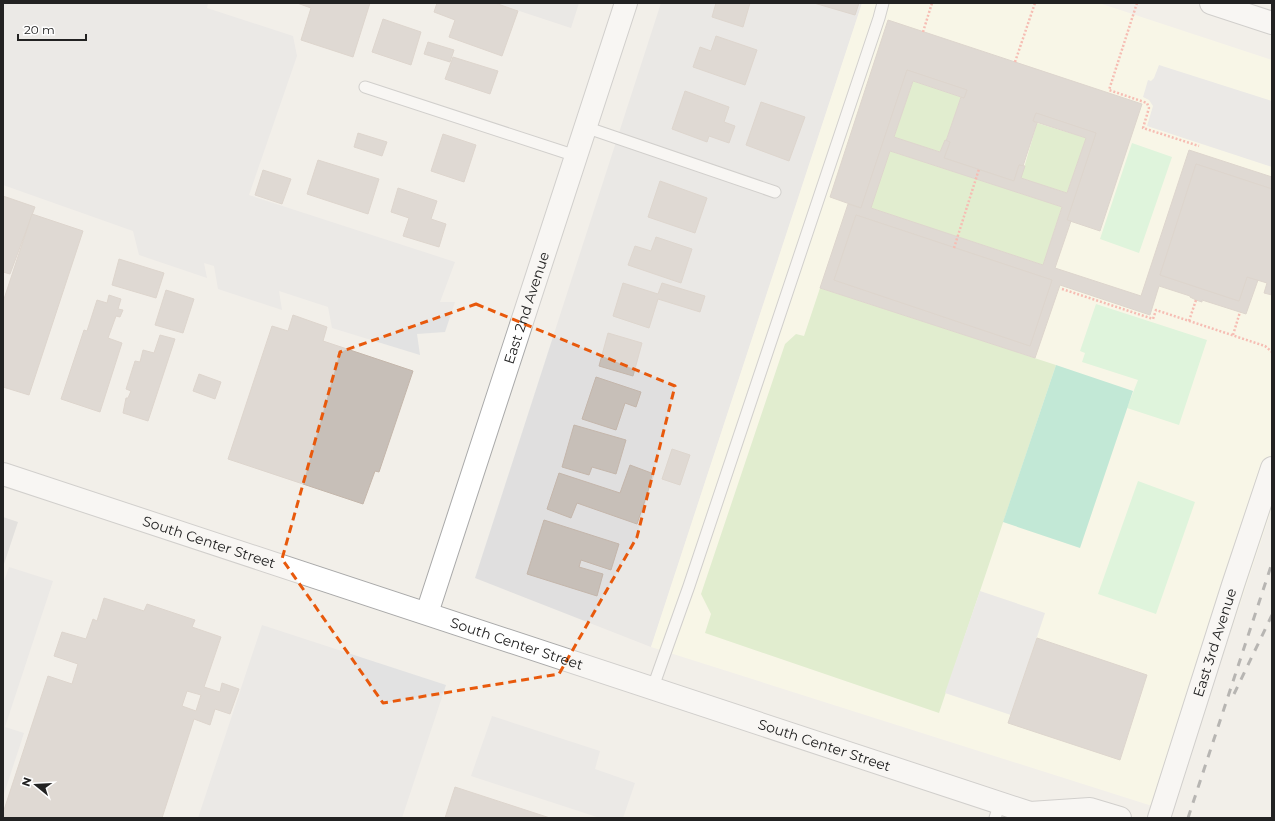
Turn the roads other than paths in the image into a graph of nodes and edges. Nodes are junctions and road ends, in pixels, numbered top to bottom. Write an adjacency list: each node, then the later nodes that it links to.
1 (626, 3): 6 (street, East 2nd Avenue)
2 (883, 3): 12 (lane)
3 (1211, 3): 4 (street)
4 (1272, 23)
5 (365, 87): 7 (lane)
6 (585, 127): 7 (street, East 2nd Avenue); 8 (lane)
7 (576, 156): 11 (street, East 2nd Avenue)
8 (775, 192)
9 (1272, 468): 16 (street, East 3rd Avenue)
10 (3, 474): 11 (street, South Center Street)
11 (427, 613): 12 (street, South Center Street)
12 (653, 687): 13 (street, South Center Street)
13 (997, 811): 14 (street, South Center Street)
14 (1034, 815): 15 (street, South Center Street)
15 (1120, 818)
16 (1159, 818)

